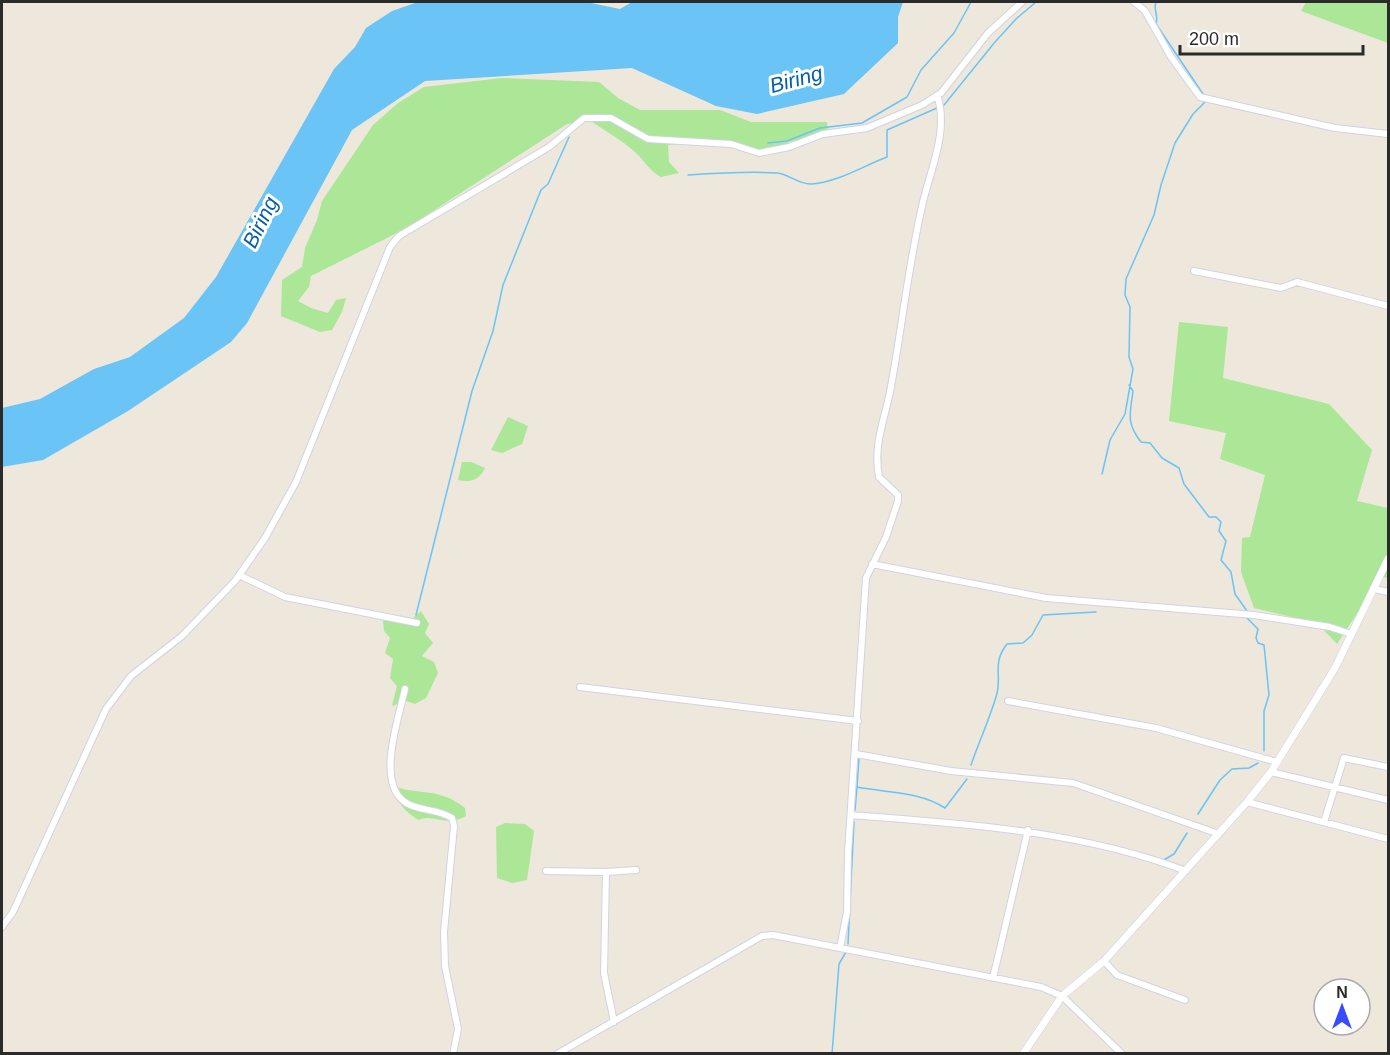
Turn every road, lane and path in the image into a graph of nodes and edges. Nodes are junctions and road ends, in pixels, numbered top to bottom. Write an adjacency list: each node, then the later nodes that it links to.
1 (1022, 2): 3 (street)
2 (1134, 2): 4 (street)
3 (938, 96): 8 (street); 9 (street)
4 (1389, 134)
5 (1194, 271): 6 (street)
6 (1389, 306)
7 (1389, 559): 10 (street)
8 (872, 564): 13 (street); 17 (street)
9 (239, 575): 12 (street); 34 (street)
10 (1374, 589): 11 (street); 13 (street)
11 (1389, 592)
12 (417, 623)
13 (1351, 634): 19 (street)
14 (580, 687): 17 (street)
15 (405, 689): 41 (street)
16 (1008, 701): 19 (street)
17 (858, 721): 18 (street)
18 (856, 754): 25 (street); 28 (street)
19 (1277, 762): 21 (street)
20 (1389, 767): 22 (street)
21 (1271, 772): 22 (street); 24 (street)
22 (1335, 788): 23 (street); 26 (street)
23 (1389, 800)
24 (1247, 802): 26 (street); 28 (street)
25 (851, 815): 27 (street); 35 (street)
26 (1324, 822): 29 (street)
27 (1028, 830): 32 (street); 37 (street)
28 (1219, 834): 32 (street)
29 (1389, 839)
30 (636, 870): 33 (street)
31 (546, 871): 33 (street)
32 (1186, 871): 36 (street)
33 (606, 872): 40 (street)
34 (2, 927)
35 (840, 948): 37 (street); 40 (street)
36 (1104, 962): 38 (street); 39 (street)
37 (993, 978): 38 (street)
38 (1062, 996): 43 (street); 44 (street)
39 (1185, 1000)
40 (614, 1022): 42 (street)
41 (453, 1053)
42 (557, 1053)
43 (1023, 1053)
44 (1122, 1053)

